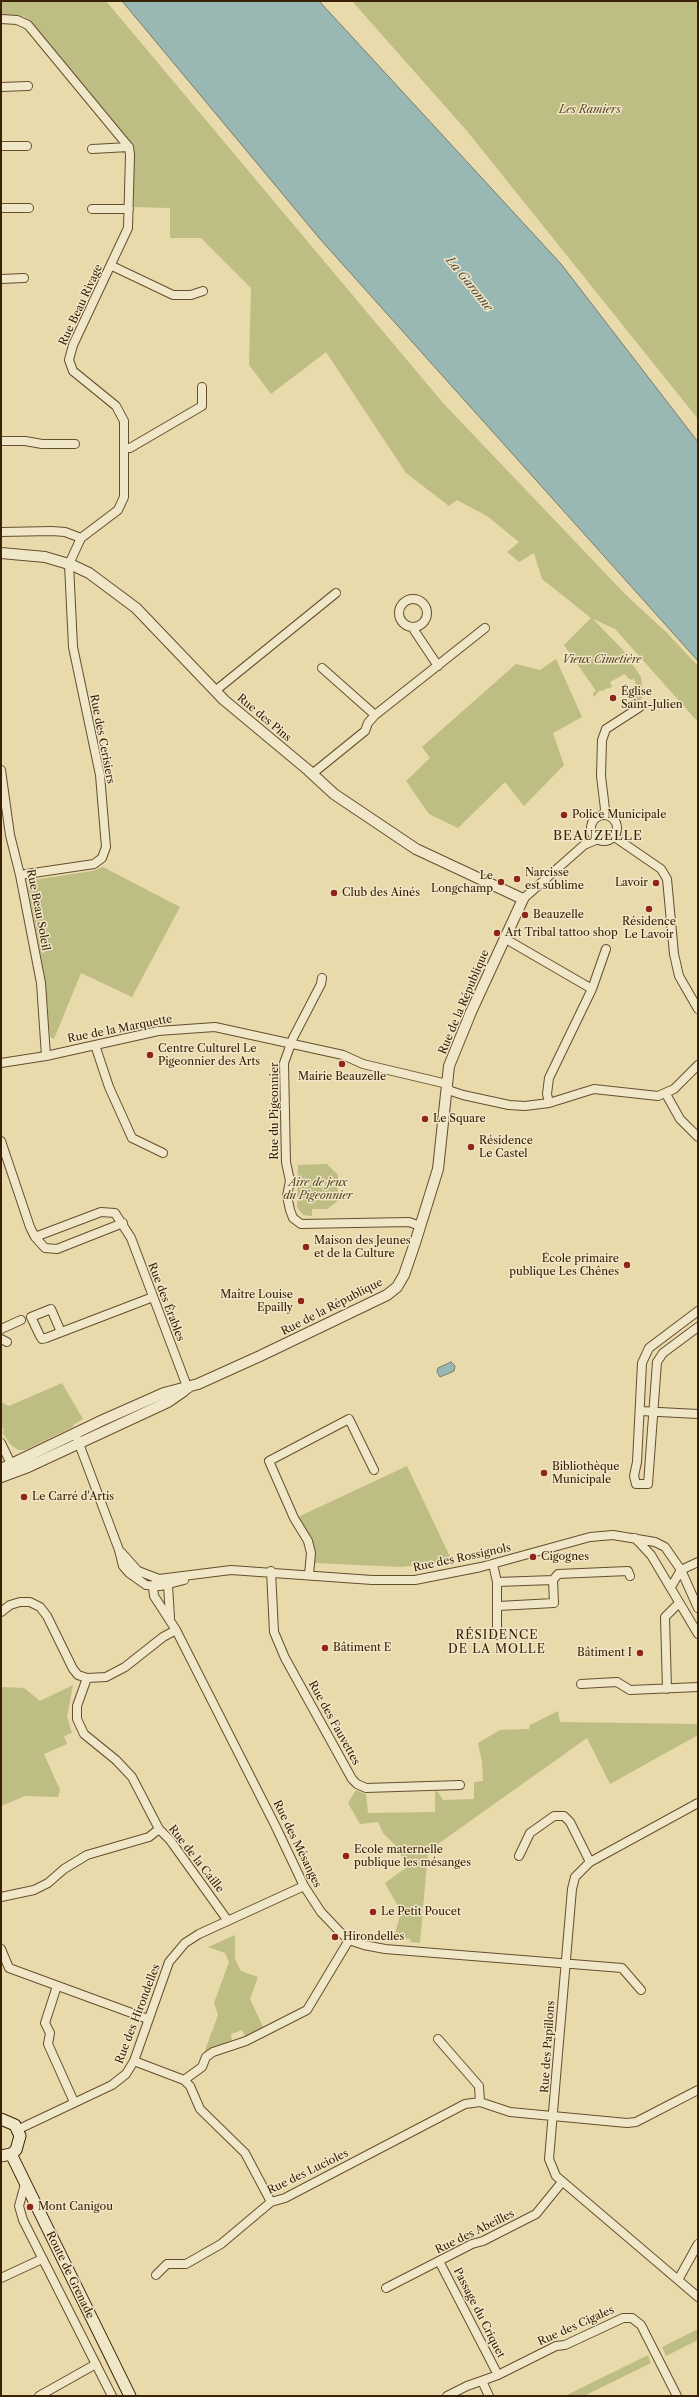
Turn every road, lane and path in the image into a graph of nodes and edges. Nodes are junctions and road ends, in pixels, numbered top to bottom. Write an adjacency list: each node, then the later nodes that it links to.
1 (1, 19): 6 (street)
2 (1, 86): 3 (street)
3 (28, 86)
4 (1, 146): 5 (street)
5 (27, 146)
6 (128, 147): 7 (street); 11 (street, Rue Beau Rivage)
7 (92, 149)
8 (1, 208): 9 (street)
9 (29, 208)
10 (92, 209): 11 (street)
11 (130, 210): 12 (street, Rue Beau Rivage)
12 (112, 266): 15 (street); 19 (street, Rue Beau Rivage)
13 (24, 278): 14 (street)
14 (1, 279)
15 (202, 290)
16 (202, 387): 19 (street)
17 (1, 441): 18 (street)
18 (75, 444)
19 (125, 448): 21 (street, Rue Beau Rivage)
20 (1, 532): 21 (street)
21 (81, 538): 23 (street)
22 (1, 553): 23 (street, Rue des Pins)
23 (70, 564): 29 (street, Rue des Pins); 37 (street, Rue des Cerisiers)
24 (336, 593): 29 (street)
25 (412, 627): 27 (street)
26 (485, 628): 27 (street)
27 (438, 666): 31 (street)
28 (322, 668): 31 (street)
29 (215, 692): 33 (street, Rue des Pins)
30 (640, 707): 34 (street)
31 (375, 715): 33 (street)
32 (1, 770): 37 (street, Rue Beau Soleil)
33 (312, 774): 38 (street, Rue des Pins)
34 (604, 815): 35 (street); 36 (street)
35 (613, 836): 36 (street); 43 (street)
36 (598, 839): 38 (street)
37 (20, 875): 46 (street, Rue Beau Soleil)
38 (523, 899): 39 (street, Rue de la République)
39 (504, 938): 42 (street); 49 (street, Rue de la République)
40 (606, 949): 42 (street)
41 (322, 978): 44 (street)
42 (592, 989): 51 (street)
43 (698, 1009)
44 (291, 1042): 45 (street, Rue de la Marquette); 49 (street, Rue de la Marquette); 57 (street, Rue du Pigeonnier)
45 (95, 1045): 46 (street, Rue de la Marquette); 55 (street)
46 (46, 1056): 47 (street, Rue de la Marquette)
47 (1, 1063)
48 (698, 1065): 50 (street)
49 (447, 1086): 51 (street, Rue de la Marquette); 57 (street, Rue de la République)
50 (666, 1094): 51 (street, Rue de la Marquette); 52 (street)
51 (549, 1103)
52 (695, 1128): 53 (street)
53 (698, 1137)
54 (1, 1141): 58 (street)
55 (163, 1153)
56 (123, 1224): 58 (street); 58 (street, Rue des Érables); 59 (street, Rue des Érables)
57 (420, 1226): 65 (street, Rue de la République)
58 (34, 1237)
59 (153, 1297): 64 (street); 65 (street, Rue des Érables)
60 (698, 1311): 66 (street)
61 (21, 1320): 63 (street)
62 (698, 1327): 67 (street)
63 (1, 1329)
64 (61, 1332)
65 (188, 1388): 69 (street, Rue de la République); 71 (street, Rue de la République)
66 (640, 1411): 67 (street); 67 (street)
67 (652, 1412): 68 (street)
68 (698, 1414)
69 (75, 1433): 71 (street); 72 (street, Rue de la République)
70 (1, 1443): 72 (street)
71 (80, 1443): 72 (street, Rue de la République); 77 (street)
72 (11, 1464): 73 (street, Rue de la République); 75 (street, Rue de la République)
73 (1, 1469)
74 (374, 1470): 82 (street)
75 (1, 1477)
76 (635, 1538): 79 (street, Rue des Rossignols); 80 (street, Rue des Rossignols); 90 (street)
77 (119, 1550): 85 (street); 89 (street)
78 (698, 1562): 80 (street)
79 (493, 1564): 82 (street, Rue des Rossignols); 87 (street)
80 (681, 1570): 90 (street); 91 (street, Rue des Rossignols)
81 (271, 1571): 82 (street, Rue des Rossignols); 83 (street, Rue des Rossignols); 103 (street, Rue des Fauvettes)
82 (310, 1575)
83 (196, 1576): 85 (street, Rue des Rossignols); 88 (street, Rue des Rossignols)
84 (630, 1576): 86 (street)
85 (159, 1579): 88 (street); 89 (street)
86 (553, 1580): 87 (street); 93 (street)
87 (497, 1582): 93 (street)
88 (168, 1585): 89 (street); 95 (street, Rue des Mésanges)
89 (153, 1587): 95 (street, Rue des Mésanges)
90 (671, 1587): 92 (street)
91 (697, 1602): 92 (street)
92 (679, 1603): 97 (street); 102 (street)
93 (498, 1606): 98 (street)
94 (1, 1612): 99 (street)
95 (170, 1618): 96 (street, Rue des Mésanges)
96 (176, 1630): 99 (street); 108 (street, Rue des Mésanges)
97 (698, 1634)
98 (497, 1635)
99 (87, 1678): 105 (street, Rue de la Caille)
100 (581, 1684): 102 (street)
101 (698, 1687): 102 (street)
102 (667, 1689)
103 (460, 1785)
104 (698, 1803): 107 (street, Rue des Papillons)
105 (159, 1829): 109 (street); 110 (street, Rue de la Caille)
106 (519, 1856): 107 (street)
107 (590, 1862): 113 (street, Rue des Papillons)
108 (304, 1886): 110 (street, Rue des Hirondelles); 111 (street, Rue des Mésanges)
109 (1, 1898)
110 (228, 1921): 116 (street, Rue des Hirondelles)
111 (349, 1940): 113 (street, Rue des Mésanges); 119 (street)
112 (1, 1949): 114 (street)
113 (566, 1964): 115 (street, Rue des Mésanges); 123 (street, Rue des Papillons)
114 (57, 1986): 116 (street); 121 (street)
115 (641, 1990)
116 (148, 2019): 118 (street, Rue des Hirondelles)
117 (438, 2038): 122 (street)
118 (134, 2061): 119 (street); 121 (street, Rue des Hirondelles)
119 (184, 2080): 129 (street)
120 (698, 2090): 123 (street)
121 (74, 2102): 125 (street, Rue des Hirondelles)
122 (480, 2102): 123 (street); 129 (street, Rue des Lucioles)
123 (554, 2115): 127 (street, Rue des Papillons)
124 (1, 2119): 125 (main road)
125 (18, 2129): 126 (main road)
126 (6, 2155): 128 (main road, Route de Grenade)
127 (562, 2182): 132 (street, Rue des Abeilles); 135 (street, Rue des Papillons)
128 (25, 2184): 131 (street); 143 (main road, Route de Grenade)
129 (271, 2202): 133 (street, Rue des Lucioles)
130 (698, 2244): 135 (street)
131 (42, 2259): 134 (street); 138 (street)
132 (439, 2261): 136 (street, Rue des Abeilles); 139 (street, Passage du Criquet)
133 (156, 2275)
134 (1, 2278)
135 (678, 2280): 137 (street, Rue des Papillons)
136 (386, 2288)
137 (698, 2297)
138 (96, 2364): 141 (street); 142 (street)
139 (498, 2375): 140 (street, Rue des Cigales); 146 (street, Rue des Cigales)
140 (482, 2382): 144 (street, Rue des Cigales); 145 (street)
141 (40, 2396)
142 (112, 2396)
143 (130, 2396)
144 (447, 2396)
145 (488, 2396)
146 (676, 2396)

